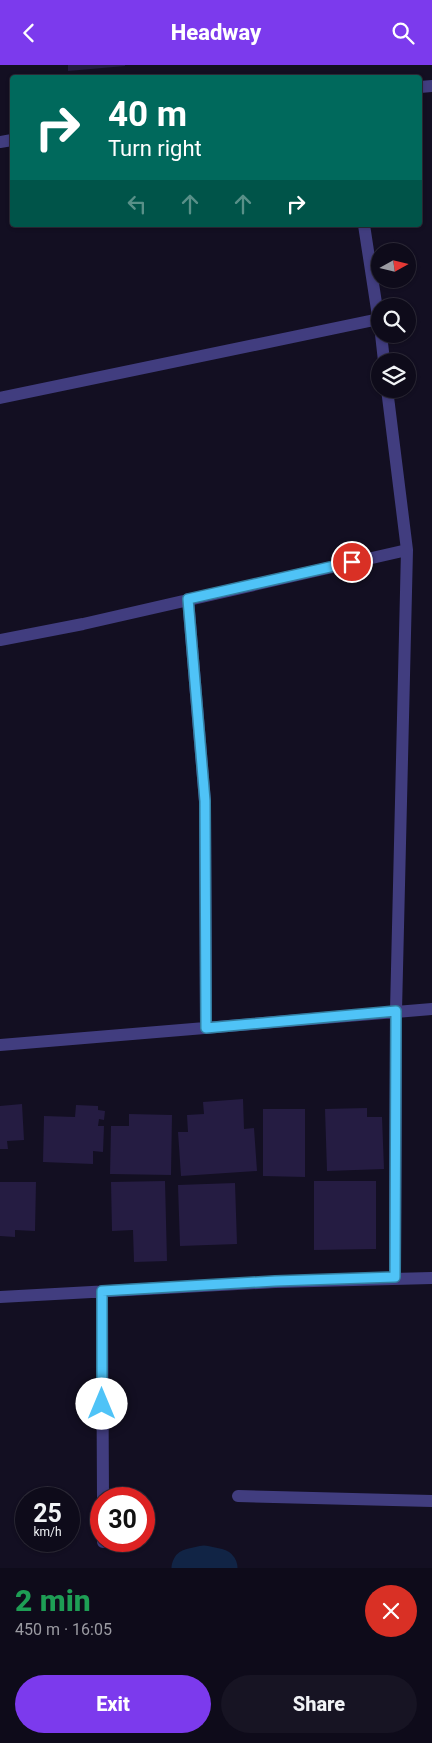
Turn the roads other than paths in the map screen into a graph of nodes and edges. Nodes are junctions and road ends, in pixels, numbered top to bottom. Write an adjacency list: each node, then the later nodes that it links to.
1 (364, 227): 2 (street)
2 (375, 298)
3 (371, 326): 4 (street)
4 (0, 398)
5 (388, 398): 6 (street)
6 (407, 550): 7 (street); 10 (street)
7 (188, 599): 8 (street); 11 (street)
8 (0, 640)
9 (432, 1009): 10 (street)
10 (396, 1011): 11 (street); 13 (street)
11 (206, 1028): 12 (street)
12 (0, 1045)
13 (395, 1277): 14 (street); 15 (street)
14 (432, 1278)
15 (102, 1291): 16 (street); 17 (street)
16 (0, 1297)
17 (103, 1487)
18 (238, 1496): 19 (street)
19 (432, 1501)

